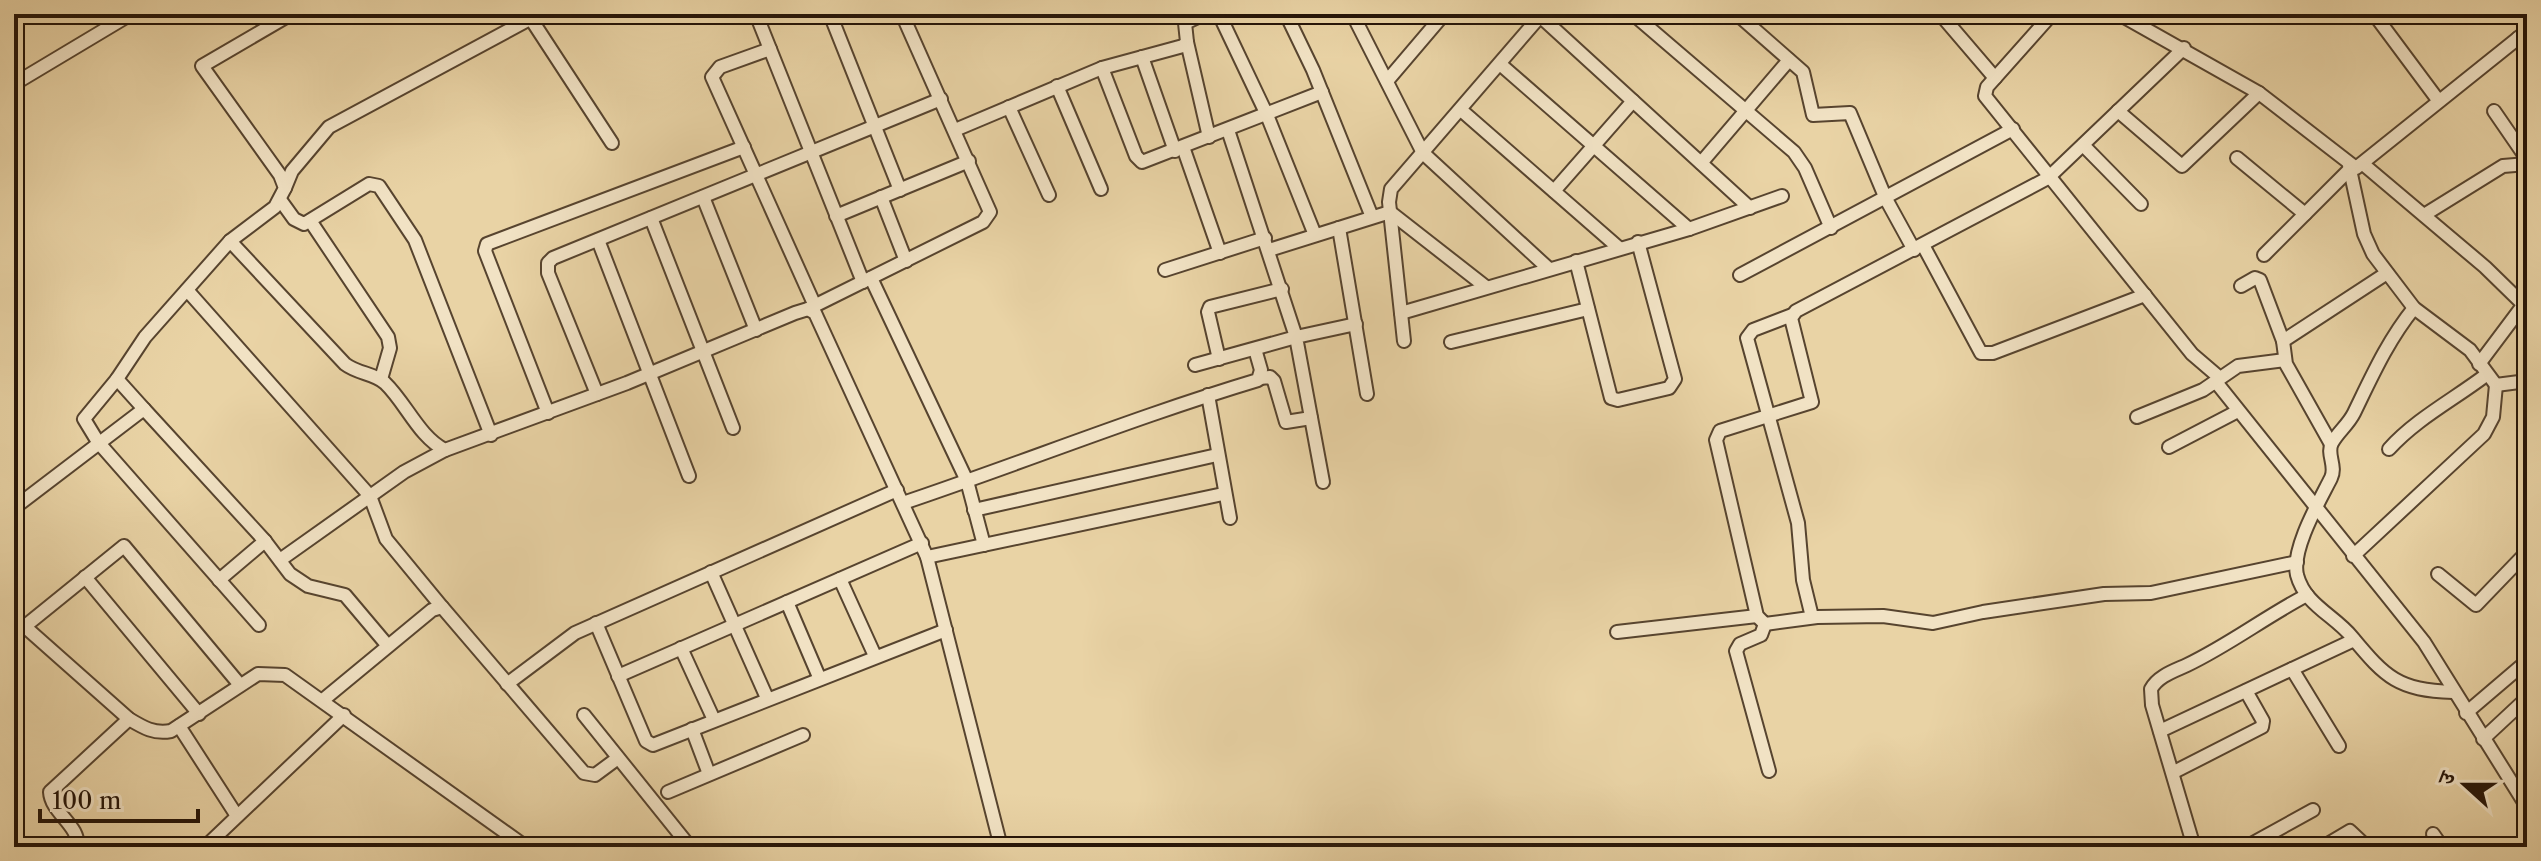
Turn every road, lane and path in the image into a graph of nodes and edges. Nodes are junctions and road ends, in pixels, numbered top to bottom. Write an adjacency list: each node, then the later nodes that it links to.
1 (131, 14): 31 (street)
2 (291, 14): 66 (street)
3 (756, 14): 23 (street)
4 (830, 14): 44 (street)
5 (902, 14): 35 (street)
6 (1204, 14): 19 (street)
7 (1219, 14): 43 (street)
8 (1286, 14): 33 (street)
9 (1356, 14): 30 (street)
10 (1444, 14): 30 (street)
11 (1633, 14): 40 (street)
12 (1737, 14): 26 (street)
13 (2052, 14): 29 (street)
14 (2119, 14): 22 (street)
15 (2374, 14): 36 (street)
16 (1541, 15): 27 (street); 37 (street)
17 (1942, 16): 29 (street)
18 (535, 17): 49 (street); 66 (street)
19 (1184, 18): 21 (street)
20 (2522, 34): 24 (street); 36 (street)
21 (1187, 42): 25 (street); 48 (street)
22 (2184, 48): 34 (street); 41 (street)
23 (770, 49): 52 (street); 54 (street)
24 (2527, 51)
25 (1142, 57): 28 (street); 53 (street)
26 (1789, 60): 40 (street); 71 (street)
27 (1500, 64): 39 (street); 51 (street)
28 (1102, 68): 32 (street); 53 (street)
29 (1995, 78): 45 (street)
30 (1387, 81): 55 (street)
31 (14, 84)
32 (1057, 86): 38 (street); 63 (street)
33 (1322, 92): 43 (street); 78 (street)
34 (2259, 93): 41 (street); 59 (street)
35 (941, 99): 44 (street); 46 (street)
36 (2438, 100): 59 (street)
37 (1633, 101): 51 (street); 58 (street)
38 (1009, 107): 46 (street); 67 (street)
39 (1461, 110): 55 (street); 65 (street)
40 (1746, 111): 58 (street); 82 (street)
41 (2118, 111): 50 (street)
42 (2494, 111): 60 (street)
43 (1267, 115): 47 (street); 84 (street)
44 (875, 127): 54 (street); 64 (street)
45 (2013, 129): 62 (street); 71 (street)
46 (955, 130): 57 (street)
47 (1228, 130): 48 (street); 88 (street)
48 (1209, 137): 53 (street)
49 (612, 143)
50 (2083, 145): 62 (street); 72 (street)
51 (1594, 146): 65 (street); 83 (street)
52 (744, 147): 61 (street); 135 (street)
53 (1179, 149): 91 (street)
54 (810, 153): 61 (street); 77 (street)
55 (1423, 153): 74 (street); 95 (street)
56 (2237, 158): 75 (street)
57 (969, 161): 64 (street); 93 (street)
58 (1701, 163): 73 (street)
59 (2354, 166): 75 (street); 76 (street); 97 (street)
60 (2525, 166): 76 (street)
61 (757, 175): 69 (street); 106 (street)
62 (2052, 175): 89 (street); 104 (street)
63 (1101, 189)
64 (900, 190): 70 (street)
65 (1554, 191): 90 (street)
66 (283, 194): 80 (street); 86 (street)
67 (1049, 195)
68 (1782, 196): 73 (street)
69 (703, 197): 79 (street); 112 (street)
70 (881, 197): 77 (street); 93 (street)
71 (1886, 199): 82 (street); 89 (street)
72 (2141, 204)
73 (1750, 208): 83 (street)
74 (1390, 212): 78 (street); 101 (street); 109 (street)
75 (2305, 214): 92 (street)
76 (2424, 215): 105 (street)
77 (836, 216): 99 (street)
78 (1372, 217): 81 (street)
79 (651, 218): 85 (street); 118 (street)
80 (311, 222): 126 (street); 140 (street)
81 (1339, 228): 84 (street); 111 (street)
82 (1831, 228): 98 (street)
83 (1689, 229): 87 (street)
84 (1315, 235): 88 (street)
85 (598, 240): 123 (street); 130 (street)
86 (230, 241): 103 (street); 126 (street)
87 (1638, 242): 90 (street); 108 (street)
88 (1267, 244): 91 (street); 102 (street)
89 (1919, 247): 104 (street); 110 (street)
90 (1619, 248): 94 (street)
91 (1220, 253): 96 (street)
92 (2264, 255)
93 (906, 261): 99 (street)
94 (1576, 261): 95 (street); 108 (street)
95 (1549, 269): 101 (street)
96 (1165, 270)
97 (2387, 273): 107 (street); 115 (street)
98 (1740, 275)
99 (867, 280): 106 (street); 148 (street)
100 (2241, 286): 115 (street)
101 (1486, 287): 109 (street)
102 (1282, 289): 113 (street); 119 (street)
103 (187, 290): 125 (street); 152 (street)
104 (2145, 295): 127 (street)
105 (2524, 300): 122 (street)
106 (811, 308): 112 (street); 150 (street)
107 (2414, 308): 122 (street); 142 (street)
108 (1588, 309): 116 (street)
109 (1401, 313): 114 (street)
110 (1792, 315): 136 (street); 136 (street)
111 (1356, 324): 113 (street); 131 (street)
112 (756, 330): 118 (street)
113 (1296, 337): 117 (street); 138 (street)
114 (1404, 341)
115 (2283, 341): 120 (street)
116 (1451, 342)
117 (1255, 349): 119 (street); 124 (street)
118 (701, 353): 123 (street); 139 (street)
119 (1219, 359): 121 (street)
120 (2285, 360): 127 (street); 142 (street)
121 (1195, 365)
122 (2482, 370): 129 (street); 144 (street)
123 (651, 373): 130 (street); 147 (street)
124 (1260, 378): 132 (street); 138 (street)
125 (117, 379): 133 (street); 141 (street)
126 (381, 379): 145 (street)
127 (2218, 380): 134 (street); 137 (street)
128 (2527, 381): 129 (street)
129 (2496, 385): 162 (street)
130 (597, 394): 135 (street)
131 (1367, 394)
132 (1208, 395): 146 (street); 148 (street)
133 (144, 409): 141 (street); 158 (street)
134 (2238, 411): 143 (street); 155 (street)
135 (548, 413): 140 (street)
136 (1770, 416): 175 (street); 176 (street)
137 (2137, 417)
138 (1311, 418): 149 (street)
139 (733, 428)
140 (491, 435): 145 (street)
141 (98, 442): 154 (street); 170 (street)
142 (2331, 444): 155 (street)
143 (2169, 447)
144 (2389, 449)
145 (445, 450): 152 (street)
146 (1217, 455): 151 (street); 156 (street)
147 (689, 476)
148 (967, 481): 153 (street); 156 (street)
149 (1323, 482)
150 (897, 490): 153 (street); 166 (street)
151 (1223, 494): 157 (street); 160 (street)
152 (370, 496): 164 (street); 173 (street)
153 (903, 503): 159 (street)
154 (14, 508)
155 (2314, 508): 162 (street); 165 (street)
156 (974, 510): 160 (street)
157 (1230, 518)
158 (265, 541): 164 (street); 170 (street)
159 (922, 543): 163 (street); 169 (street)
160 (984, 545): 163 (street)
161 (2527, 552): 167 (street)
162 (2353, 556): 194 (street)
163 (927, 557): 181 (street)
164 (280, 560): 184 (street)
165 (2297, 562): 171 (street); 175 (street)
166 (711, 572): 177 (street); 179 (street)
167 (2438, 574)
168 (85, 577): 180 (street); 192 (street); 199 (street)
169 (840, 579): 172 (street); 186 (street)
170 (219, 580): 178 (street)
171 (2307, 595): 183 (street); 206 (street)
172 (787, 602): 179 (street); 190 (street)
173 (442, 607): 184 (street); 191 (street)
174 (14, 617): 180 (street)
175 (1812, 617): 176 (street)
176 (1761, 620): 182 (street); 211 (street)
177 (596, 623): 189 (street); 191 (street)
178 (259, 625)
179 (735, 625): 185 (street); 195 (street)
180 (24, 627): 202 (street)
181 (946, 630): 186 (street); 223 (street)
182 (1617, 632)
183 (2354, 640): 188 (street); 194 (street)
184 (388, 646): 197 (street)
185 (681, 648): 189 (street); 203 (street)
186 (875, 656): 190 (street)
187 (2527, 661): 198 (street)
188 (2292, 669): 193 (street); 209 (street)
189 (618, 676): 205 (street)
190 (819, 677): 195 (street)
191 (507, 684): 210 (street)
192 (240, 685): 197 (street); 199 (street)
193 (2246, 691): 206 (street); 212 (street)
194 (2453, 692): 198 (street)
195 (767, 698): 203 (street)
196 (2527, 698): 208 (street)
197 (323, 700): 200 (street)
198 (2466, 713): 208 (street)
199 (199, 714): 204 (street)
200 (344, 715): 217 (street); 221 (street)
201 (584, 715): 210 (street)
202 (129, 719): 204 (street); 219 (street)
203 (714, 720): 205 (street)
204 (179, 726): 217 (street)
205 (692, 729): 213 (street)
206 (2160, 731): 212 (street)
207 (803, 735): 213 (street)
208 (2483, 739): 215 (street)
209 (2339, 746)
210 (618, 758): 222 (street)
211 (1769, 771)
212 (2174, 772): 224 (street)
213 (709, 774): 214 (street)
214 (668, 792)
215 (2527, 807)
216 (2313, 810): 225 (street)
217 (237, 816): 220 (street)
218 (2433, 834): 228 (street)
219 (77, 847)
220 (205, 847)
221 (526, 847)
222 (690, 847)
223 (1001, 847)
224 (2194, 847)
225 (2246, 847)
226 (2323, 847): 227 (street)
227 (2367, 847)
228 (2442, 847)

